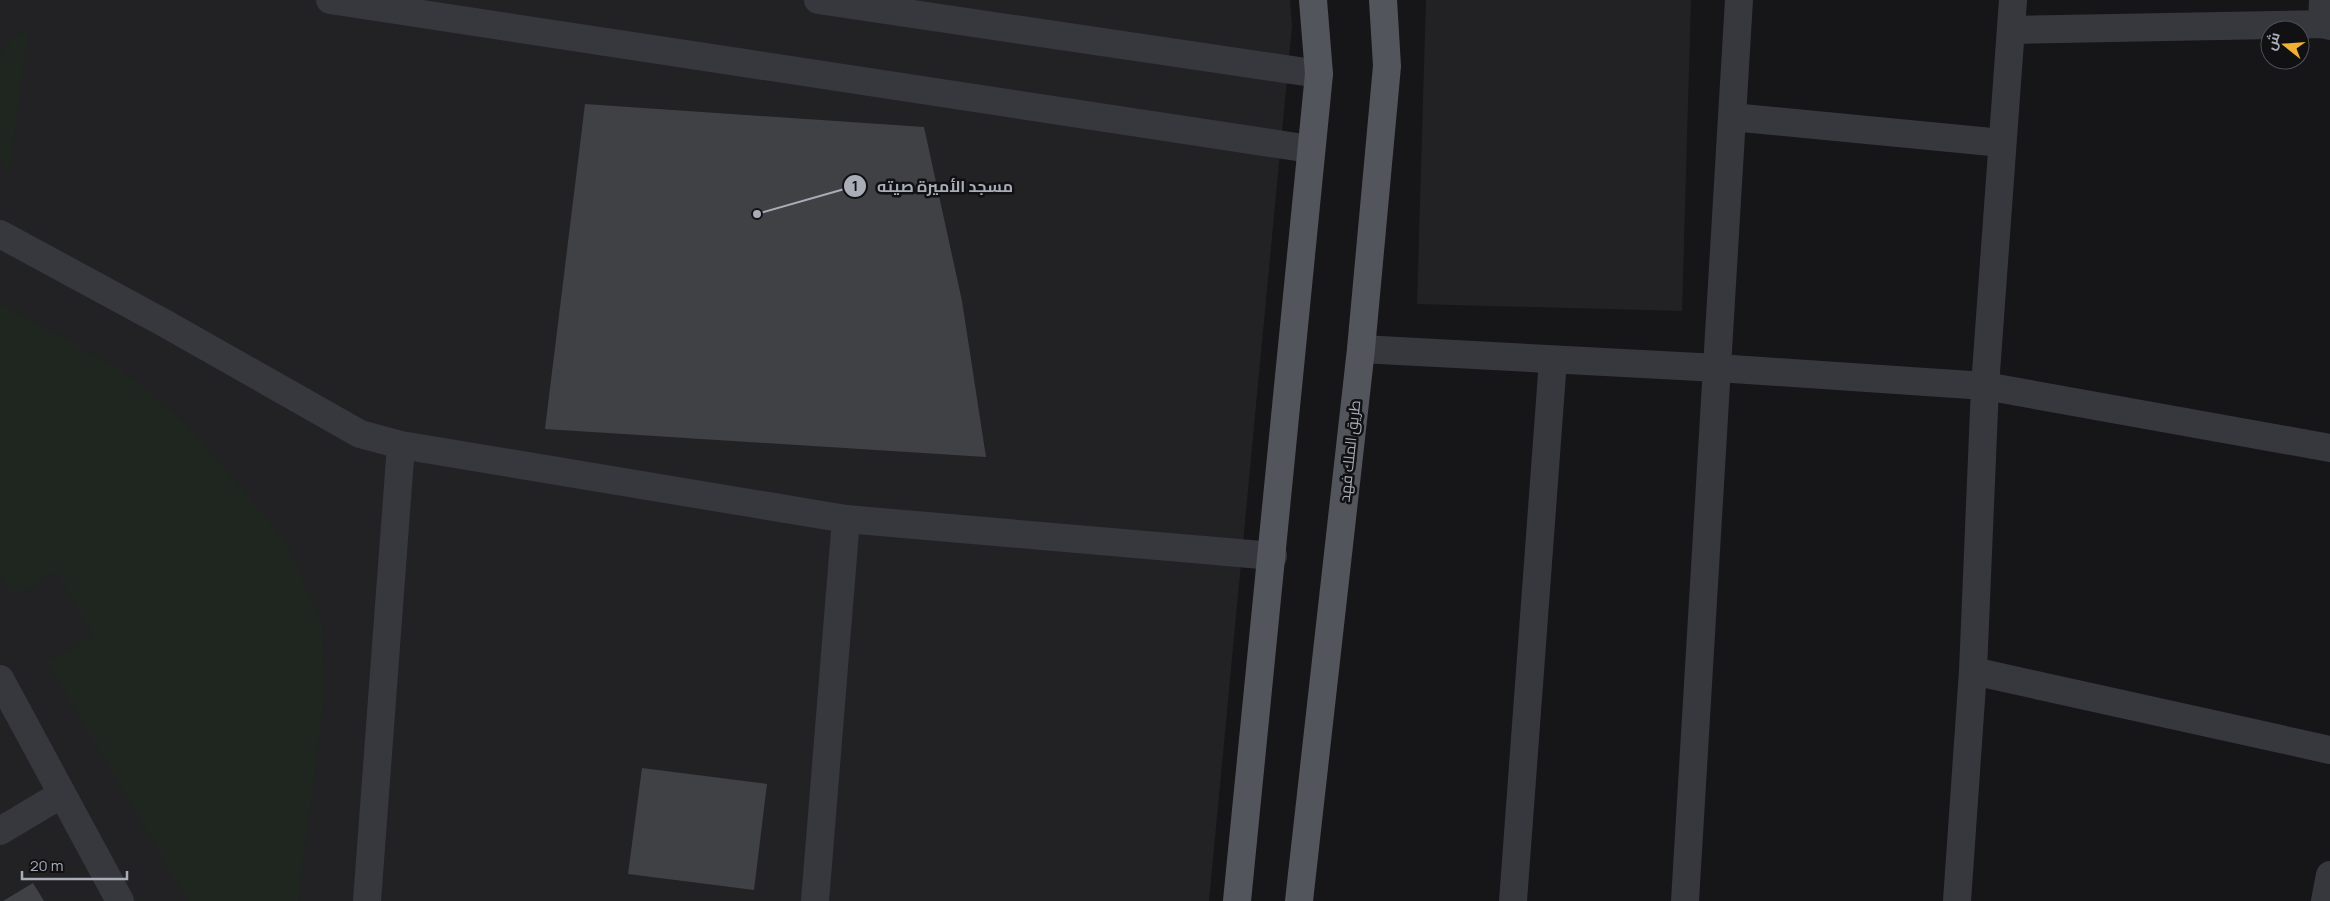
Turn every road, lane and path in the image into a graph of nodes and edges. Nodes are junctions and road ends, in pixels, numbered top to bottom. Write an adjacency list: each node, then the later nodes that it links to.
1 (330, 0): 12 (street)
2 (818, 0): 9 (street)
3 (1313, 0): 9 (main road)
4 (1383, 0): 14 (main road, طريق الملك فهد)
5 (1739, 0): 10 (street)
6 (2013, 0): 8 (street)
7 (2325, 17): 8 (street)
8 (2012, 30): 11 (street)
9 (1319, 74): 12 (main road)
10 (1732, 116): 11 (street); 16 (street)
11 (2002, 143): 17 (street)
12 (1310, 150): 21 (main road)
13 (0, 234): 18 (street)
14 (1361, 349): 15 (street); 32 (main road, طريق الملك فهد)
15 (1553, 360): 16 (street); 33 (street)
16 (1718, 368): 17 (street); 34 (street)
17 (1985, 386): 19 (street); 22 (street)
18 (400, 445): 20 (street); 29 (street)
19 (2330, 448)
20 (846, 519): 21 (street); 30 (street)
21 (1273, 556): 31 (main road)
22 (1973, 671): 24 (street); 35 (street)
23 (0, 679): 25 (street)
24 (2330, 750)
25 (62, 794): 26 (street); 28 (street)
26 (0, 831)
27 (2330, 876): 36 (street)
28 (120, 901)
29 (367, 901)
30 (815, 901)
31 (1237, 901)
32 (1299, 901)
33 (1513, 901)
34 (1685, 901)
35 (1956, 901)
36 (2325, 901)

